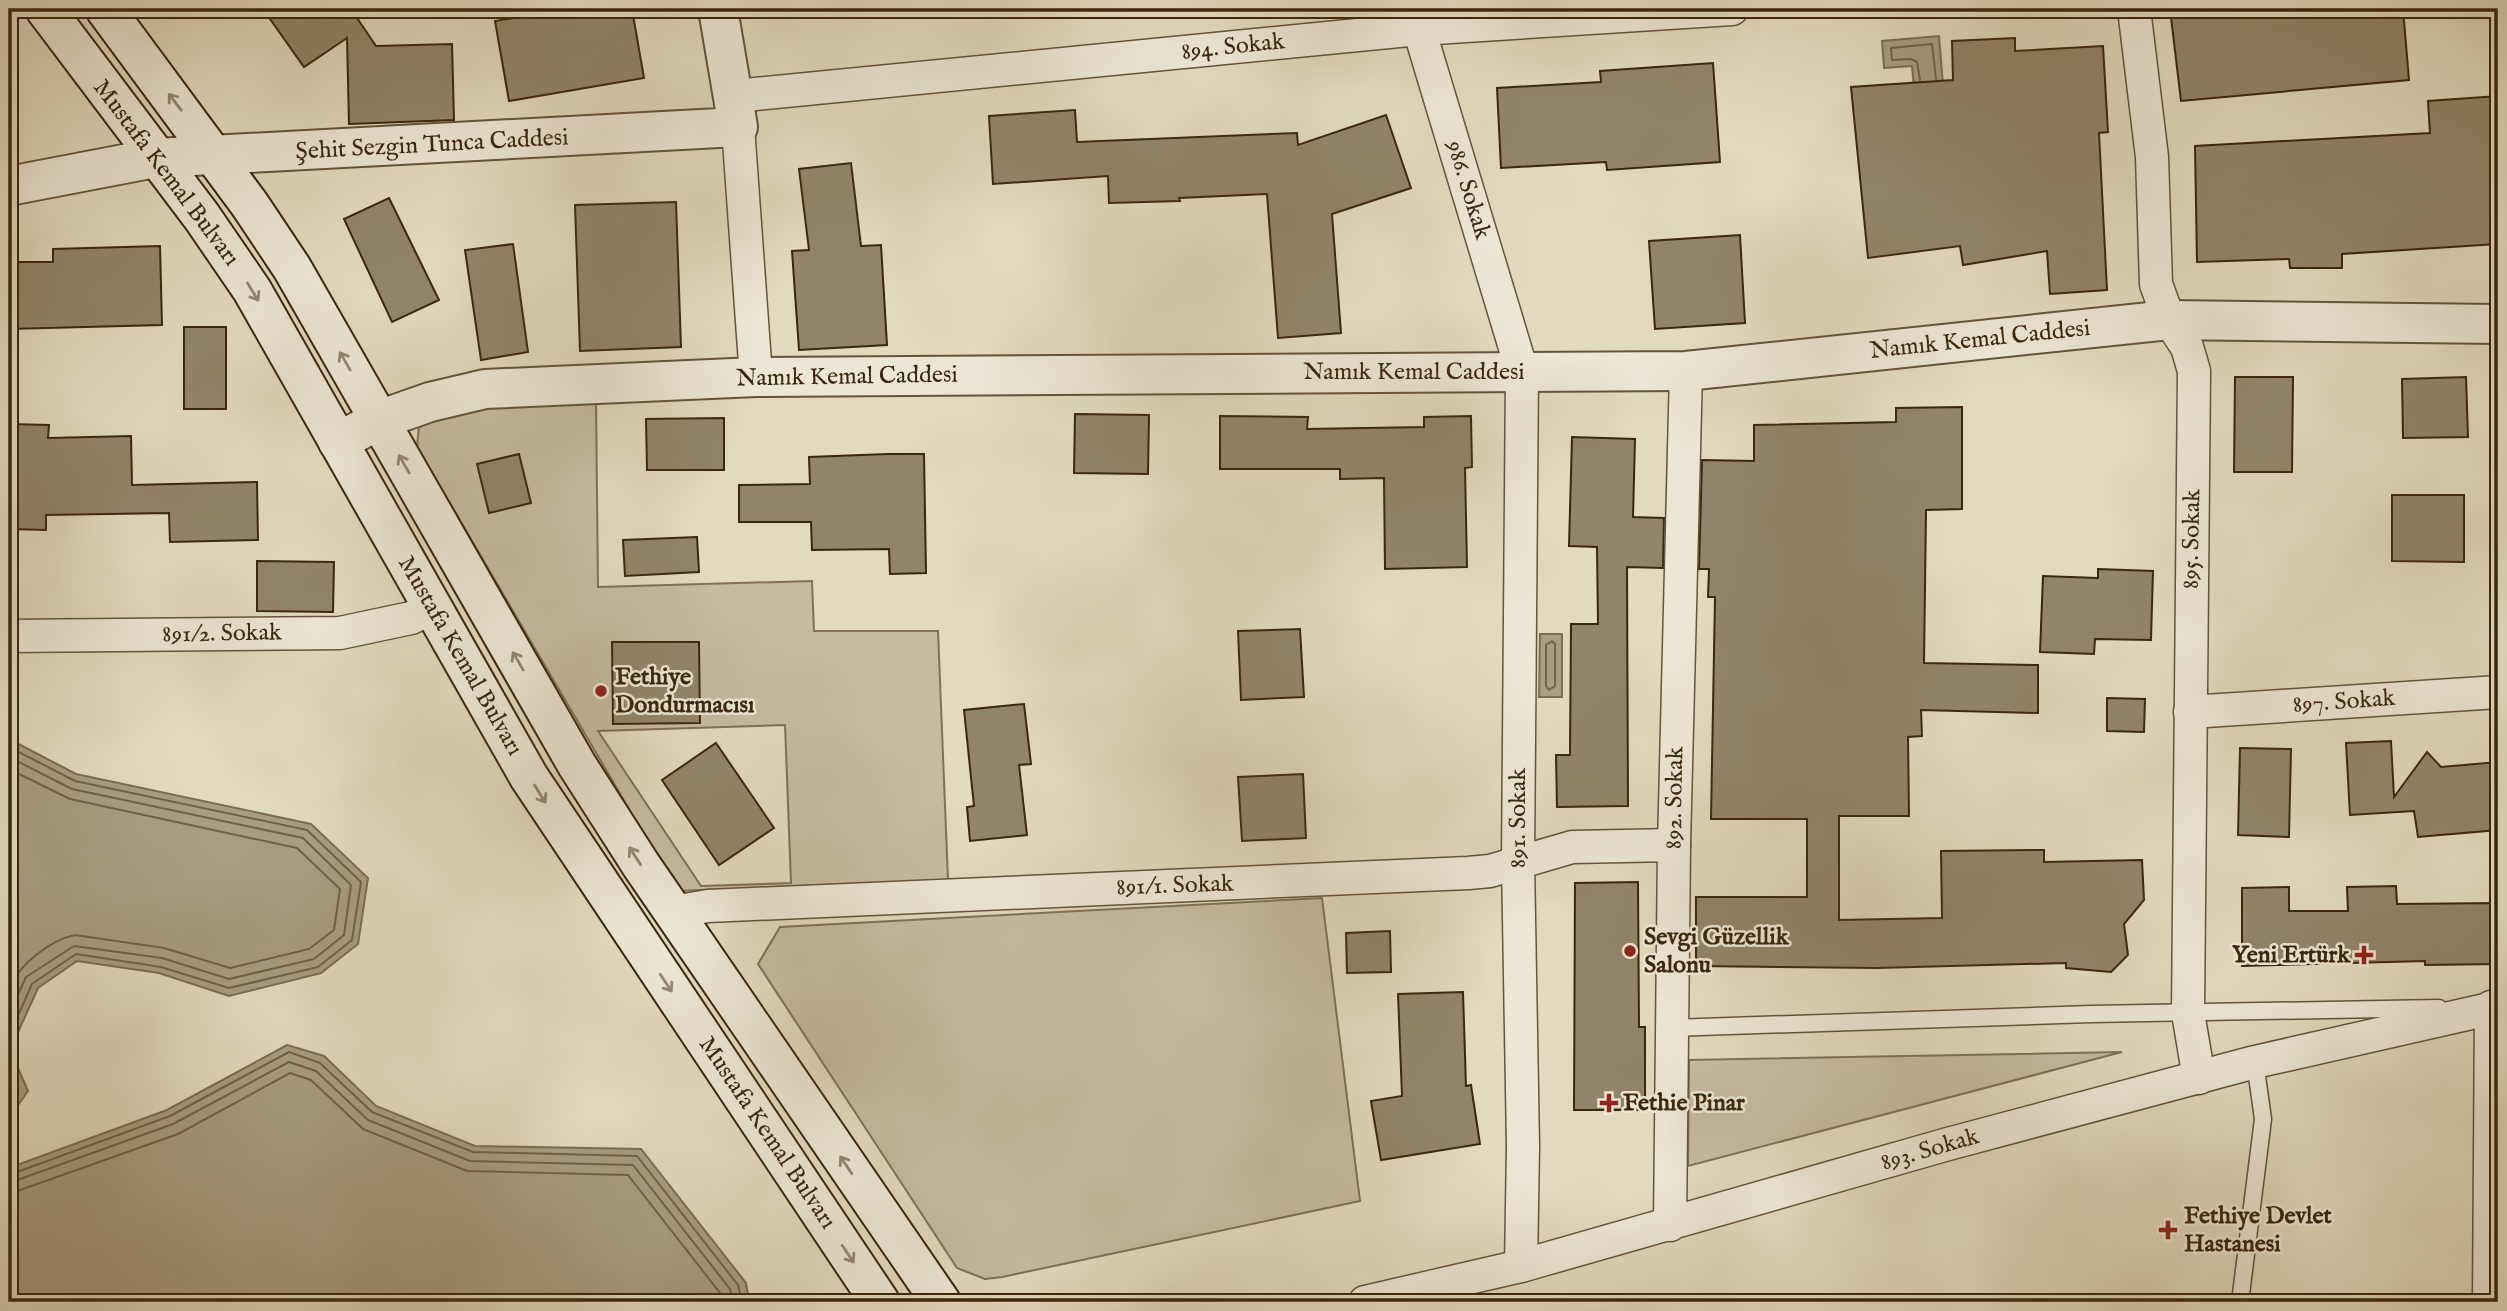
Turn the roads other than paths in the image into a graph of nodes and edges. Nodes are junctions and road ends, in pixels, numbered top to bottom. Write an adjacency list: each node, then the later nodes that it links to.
1 (45, 9): 9 (main road, Mustafa Kemal Bulvarı)
2 (106, 9): 8 (main road, Mustafa Kemal Bulvarı, one-way to 2)
3 (718, 9): 7 (main road)
4 (1732, 9): 6 (street, 894. Sokak)
5 (2134, 9): 11 (street, 895. Sokak)
6 (1417, 19): 7 (street, 894. Sokak); 13 (street, 986. Sokak)
7 (736, 112): 8 (main road, Şehit Sezgin Tunca Caddesi); 15 (street)
8 (215, 157): 9 (main road, Şehit Sezgin Tunca Caddesi); 16 (main road, Mustafa Kemal Bulvarı, one-way to 8)
9 (155, 158): 10 (main road, Şehit Sezgin Tunca Caddesi); 17 (main road, Mustafa Kemal Bulvarı, one-way to 17)
10 (9, 186)
11 (2169, 320): 12 (main road, Namık Kemal Caddesi); 14 (main road, Namık Kemal Caddesi); 21 (street, 895. Sokak)
12 (2498, 324)
13 (1522, 371): 14 (main road, Namık Kemal Caddesi); 15 (main road, Namık Kemal Caddesi); 23 (street, 891. Sokak)
14 (1686, 371): 22 (street, 892. Sokak)
15 (756, 377): 16 (main road, Namık Kemal Caddesi)
16 (379, 420): 17 (main road, Namık Kemal Caddesi); 24 (main road, Mustafa Kemal Bulvarı, one-way to 16)
17 (338, 442): 18 (main road, Mustafa Kemal Bulvarı)
18 (432, 608): 19 (street, 891/2. Sokak); 32 (main road, Mustafa Kemal Bulvarı, one-way to 32)
19 (9, 636)
20 (2498, 692): 21 (street, 897. Sokak)
21 (2190, 712): 26 (street, 895. Sokak)
22 (1674, 845): 23 (street, 891/1. Sokak); 27 (street, 892. Sokak)
23 (1518, 861): 24 (street, 891/1. Sokak); 31 (street, 891. Sokak)
24 (673, 912): 33 (main road, Mustafa Kemal Bulvarı, one-way to 24)
25 (2494, 1007): 26 (lane); 28 (street, 893. Sokak); 36 (street)
26 (2188, 1013): 27 (lane); 29 (street, 895. Sokak)
27 (1671, 1028): 30 (street, 892. Sokak)
28 (2255, 1062): 29 (street, 893. Sokak); 35 (lane)
29 (2199, 1078): 30 (street, 893. Sokak)
30 (1670, 1225): 31 (street, 893. Sokak)
31 (1521, 1266): 34 (street, 893. Sokak)
32 (880, 1302)
33 (941, 1302)
34 (1365, 1302)
35 (2240, 1302)
36 (2489, 1302)

